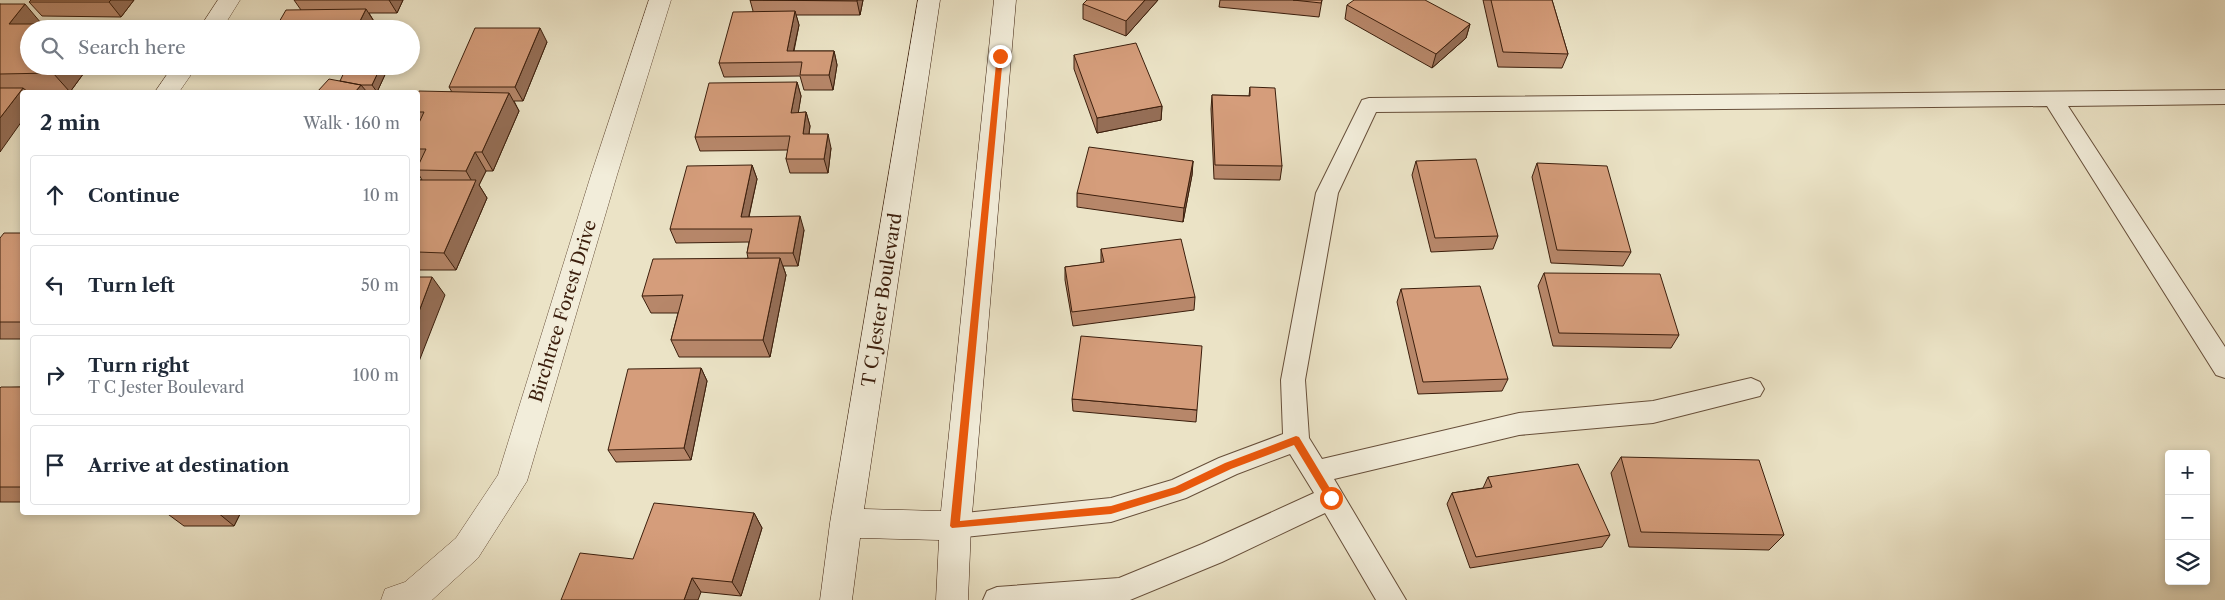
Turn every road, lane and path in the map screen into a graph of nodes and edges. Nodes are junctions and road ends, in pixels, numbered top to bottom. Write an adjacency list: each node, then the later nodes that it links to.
1 (229, 0): 5 (main road)
2 (660, 0): 17 (main road, Birchtree Forest Drive)
3 (929, 0): 15 (main road, T C Jester Boulevard)
4 (1005, 0): 16 (main road)
5 (216, 20)
6 (179, 75): 7 (main road)
7 (169, 90)
8 (2225, 97): 9 (lane)
9 (2053, 99): 10 (lane); 12 (lane)
10 (2225, 368)
11 (1752, 389): 13 (lane)
12 (1296, 440): 13 (lane); 16 (lane)
13 (1316, 472): 14 (lane)
14 (1331, 498): 20 (lane); 21 (lane)
15 (846, 523): 16 (main road); 18 (main road, T C Jester Boulevard)
16 (955, 526): 19 (main road)
17 (406, 597)
18 (836, 600)
19 (952, 600)
20 (997, 600)
21 (1392, 600)

